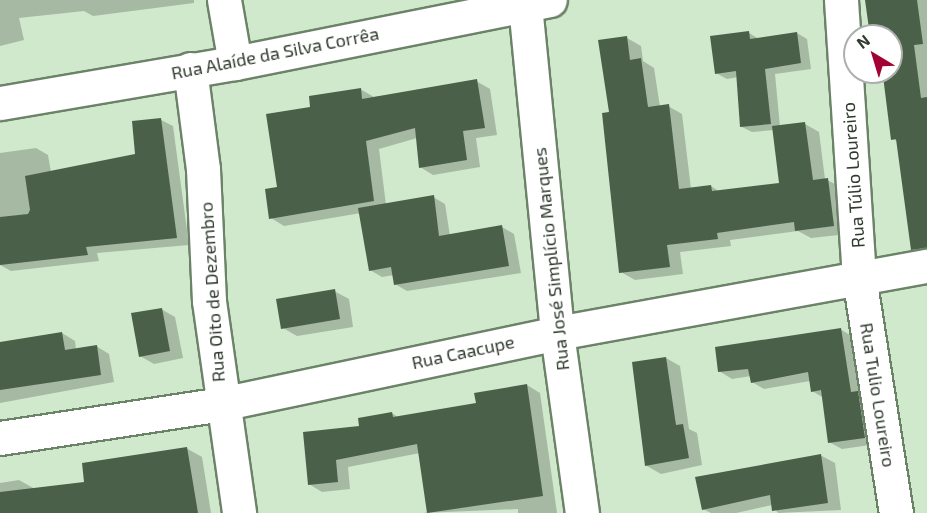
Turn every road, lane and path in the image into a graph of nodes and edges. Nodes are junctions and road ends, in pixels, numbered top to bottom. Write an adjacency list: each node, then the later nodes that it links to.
1 (224, 0): 4 (street)
2 (841, 0): 8 (street, Rua Túlio Loureiro)
3 (537, 3): 4 (street, Rua Alaíde da Silva Corrêa); 9 (street, Rua José Simplício Marques)
4 (235, 63): 5 (street, Rua Alaíde da Silva Corrêa)
5 (190, 69): 6 (street, Rua Alaíde da Silva Corrêa); 10 (street, Rua Oito de Dezembro)
6 (0, 103)
7 (927, 266): 8 (street, Rua Caacupe)
8 (859, 277): 9 (street, Rua Caacupe); 14 (street, Rua Tulio Loureiro)
9 (557, 333): 10 (street, Rua Caacupe); 13 (street, Rua José Simplício Marques)
10 (221, 404): 11 (street, Rua Caacupe); 12 (street, Rua Oito de Dezembro)
11 (0, 438)
12 (239, 513)
13 (582, 513)
14 (896, 513)

